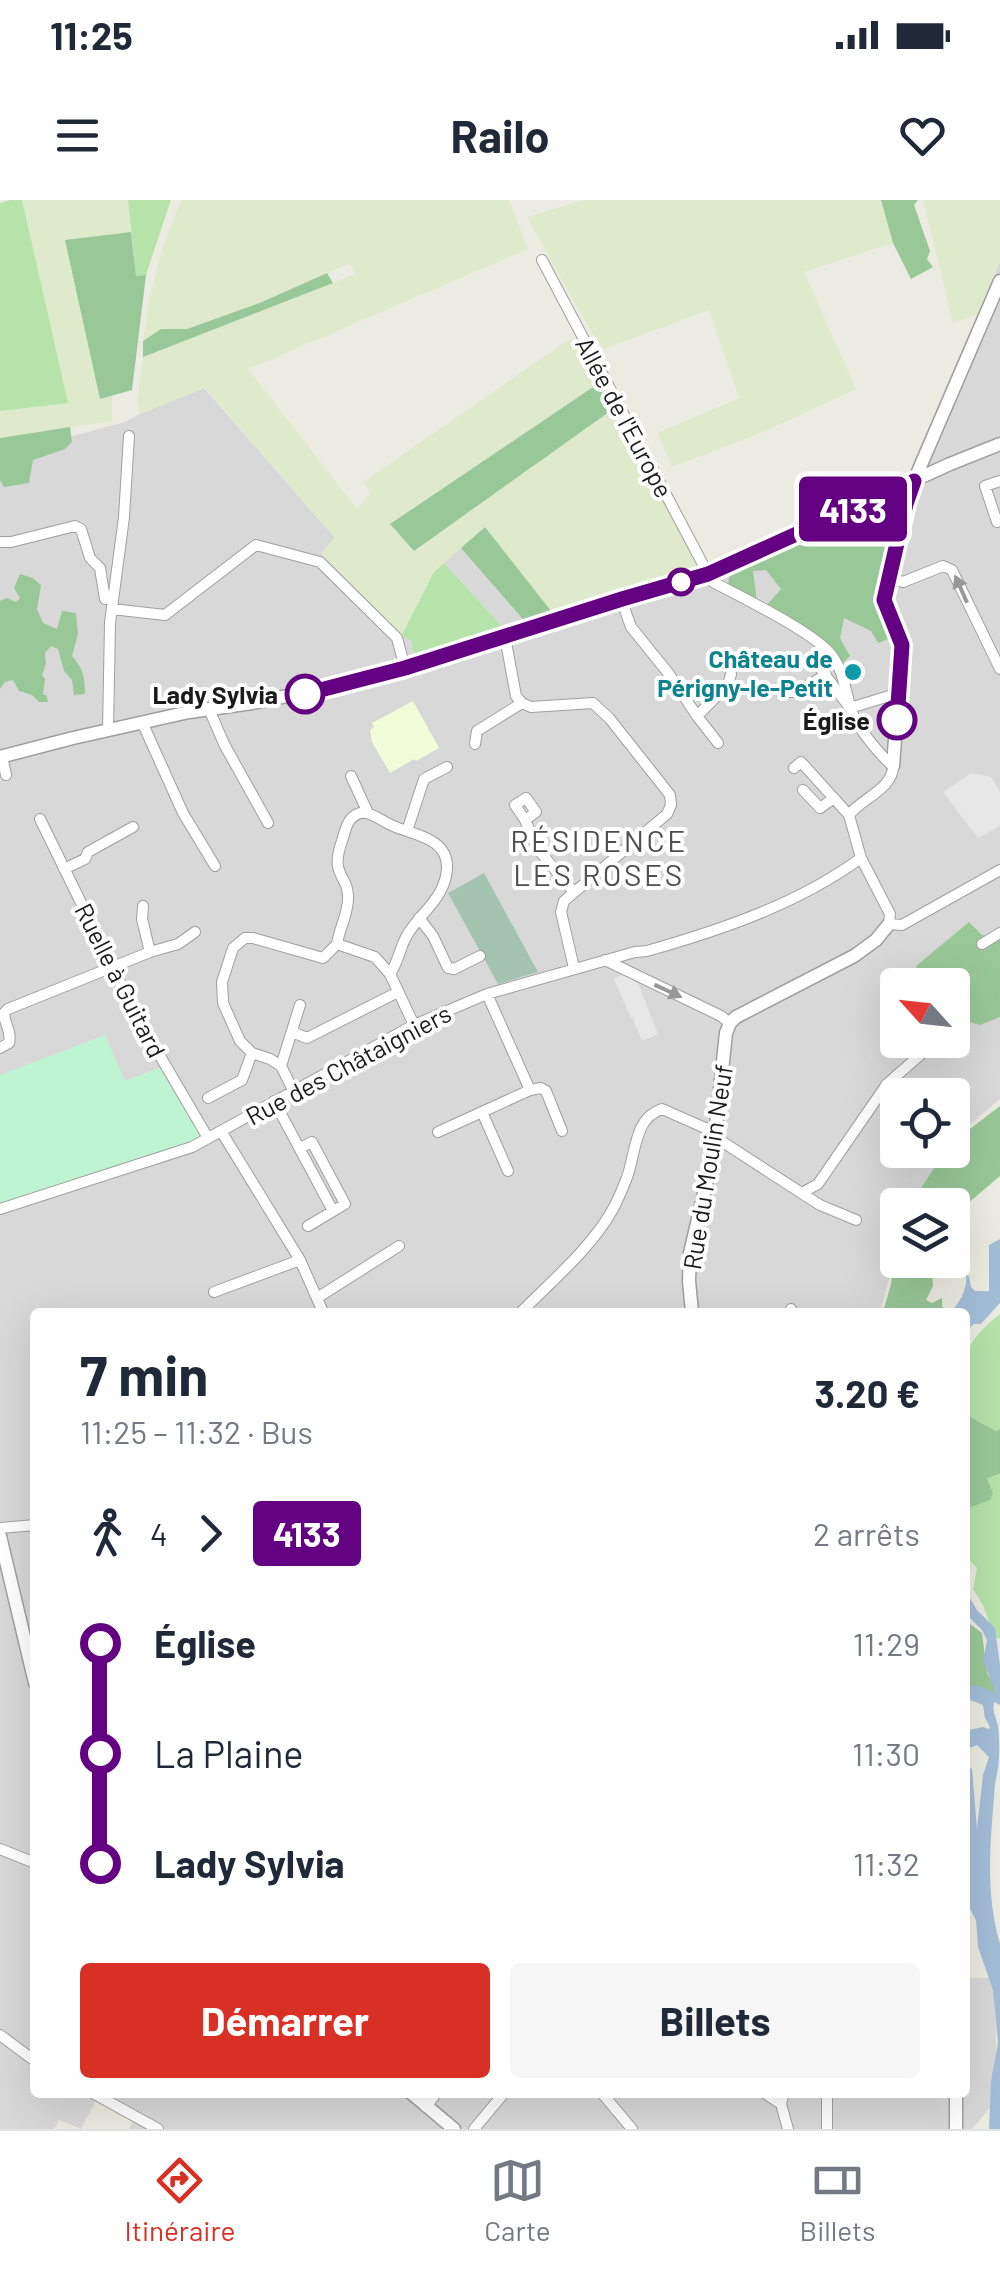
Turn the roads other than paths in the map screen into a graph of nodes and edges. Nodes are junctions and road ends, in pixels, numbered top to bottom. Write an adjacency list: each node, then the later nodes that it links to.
1 (542, 260): 9 (street, Allée de l'Europe)
2 (1000, 281): 5 (street)
3 (130, 436): 12 (street)
4 (1000, 444): 5 (street)
5 (914, 481): 9 (street); 10 (street)
6 (1000, 481): 7 (street)
7 (1000, 520)
8 (0, 542): 12 (street)
9 (708, 574): 11 (street); 22 (street)
10 (889, 578): 16 (street, one-way to 10); 20 (street)
11 (622, 599): 13 (street); 24 (street)
12 (108, 604): 15 (street); 26 (street)
13 (504, 637): 15 (street); 21 (street)
14 (814, 660): 18 (street)
15 (405, 668): 23 (street)
16 (1000, 669)
17 (731, 674): 24 (street)
18 (826, 675): 19 (street); 22 (street)
19 (789, 692)
20 (899, 693): 22 (street); 30 (street)
21 (522, 703): 28 (street); 48 (street)
22 (852, 707): 30 (street)
23 (209, 708): 25 (street); 41 (street)
24 (696, 716): 27 (street)
25 (142, 722): 26 (street); 45 (street)
26 (108, 730): 29 (street)
27 (718, 743)
28 (475, 744)
29 (1, 757): 33 (street)
30 (893, 766): 38 (street)
31 (446, 767): 43 (street)
32 (794, 768): 36 (street)
33 (6, 775)
34 (352, 776): 37 (street)
35 (803, 790): 36 (street)
36 (834, 798): 38 (street)
37 (368, 814): 43 (street); 54 (street)
38 (849, 816): 44 (street)
39 (40, 819): 46 (street, Ruelle à Guitard)
40 (525, 820): 48 (street)
41 (268, 823)
42 (133, 827): 46 (street)
43 (406, 831): 50 (street)
44 (862, 858): 51 (street); 58 (street, Rue des Châtaigniers)
45 (215, 866)
46 (64, 869): 59 (street, Ruelle à Guitard)
47 (1000, 870): 51 (street)
48 (573, 892): 60 (street)
49 (143, 906): 56 (street)
50 (419, 918): 57 (street); 61 (street)
51 (889, 924): 65 (street)
52 (195, 932): 56 (street)
53 (1000, 934): 55 (street)
54 (338, 944): 61 (street); 69 (street)
55 (982, 944)
56 (150, 952): 59 (street)
57 (480, 956)
58 (605, 960): 60 (street, Rue des Châtaigniers); 65 (street, one-way to 65)
59 (113, 968): 68 (street); 81 (street, Ruelle à Guitard)
60 (574, 968): 63 (street, Rue des Châtaigniers)
61 (390, 974): 62 (street)
62 (398, 992): 66 (street); 67 (street)
63 (487, 994): 66 (street, Rue des Châtaigniers); 73 (street)
64 (300, 1004): 67 (street)
65 (730, 1023): 80 (street, Rue du Moulin Neuf)
66 (414, 1025): 72 (street, Rue des Châtaigniers)
67 (292, 1032): 71 (street)
68 (0, 1048)
69 (252, 1053): 71 (street); 74 (street)
70 (917, 1058): 83 (street)
71 (281, 1066): 72 (street)
72 (293, 1090): 75 (street, Rue des Châtaigniers)
73 (530, 1090): 76 (street); 78 (street)
74 (208, 1098)
75 (274, 1101): 77 (street, Rue des Châtaigniers); 86 (street)
76 (482, 1112): 79 (street); 82 (street)
77 (222, 1131): 81 (street, Rue des Châtaigniers); 88 (street)
78 (562, 1131)
79 (438, 1132)
80 (715, 1137): 83 (street); 92 (street); 93 (street, Rue du Moulin Neuf)
81 (208, 1138): 84 (street, Rue des Châtaigniers)
82 (508, 1170)
83 (802, 1194): 85 (street)
84 (0, 1209)
85 (856, 1220)
86 (308, 1226)
87 (400, 1246): 90 (street)
88 (300, 1260): 89 (street); 90 (street)
89 (214, 1292)
90 (317, 1298): 91 (street)
91 (321, 1308)
92 (525, 1308)
93 (692, 1308)
94 (30, 1527): 95 (street)
95 (0, 1532): 96 (street)
96 (30, 1661)
97 (0, 1849): 98 (street)
98 (30, 1862)
99 (0, 2035): 100 (street)
100 (30, 2057)
101 (101, 2098): 110 (street)
102 (416, 2098): 109 (street)
103 (433, 2098): 109 (street)
104 (500, 2098): 112 (street)
105 (607, 2098): 113 (street)
106 (782, 2098): 114 (street)
107 (827, 2098): 115 (street)
108 (956, 2098): 116 (street)
109 (426, 2107): 111 (street)
110 (158, 2129)
111 (454, 2129)
112 (474, 2129)
113 (632, 2129)
114 (788, 2129)
115 (827, 2129)
116 (956, 2129)

